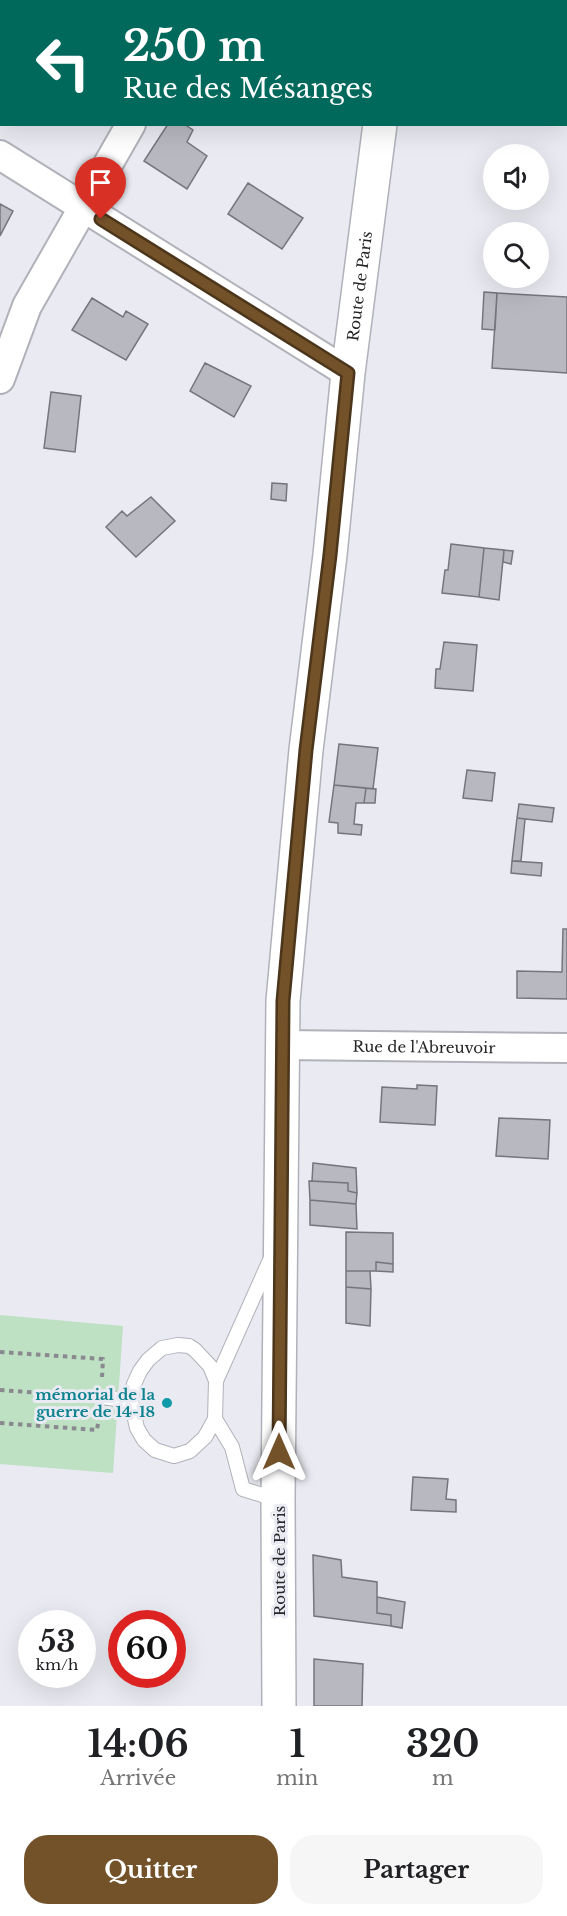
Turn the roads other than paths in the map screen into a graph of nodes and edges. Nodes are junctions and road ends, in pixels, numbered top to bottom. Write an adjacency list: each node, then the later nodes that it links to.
1 (130, 126): 4 (street)
2 (380, 126): 5 (main road, Route de Paris)
3 (0, 155): 4 (street)
4 (82, 207): 5 (street); 6 (street)
5 (348, 373): 7 (main road, Route de Paris)
6 (0, 379)
7 (282, 1045): 8 (street, Rue de l'Abreuvoir); 9 (main road, Route de Paris)
8 (567, 1048)
9 (280, 1238): 10 (lane); 14 (main road, Route de Paris)
10 (216, 1381): 12 (lane); 13 (lane)
11 (102, 1397): 12 (lane)
12 (131, 1401): 13 (lane)
13 (215, 1419): 14 (lane)
14 (278, 1500): 15 (main road, Route de Paris)
15 (279, 1706)

